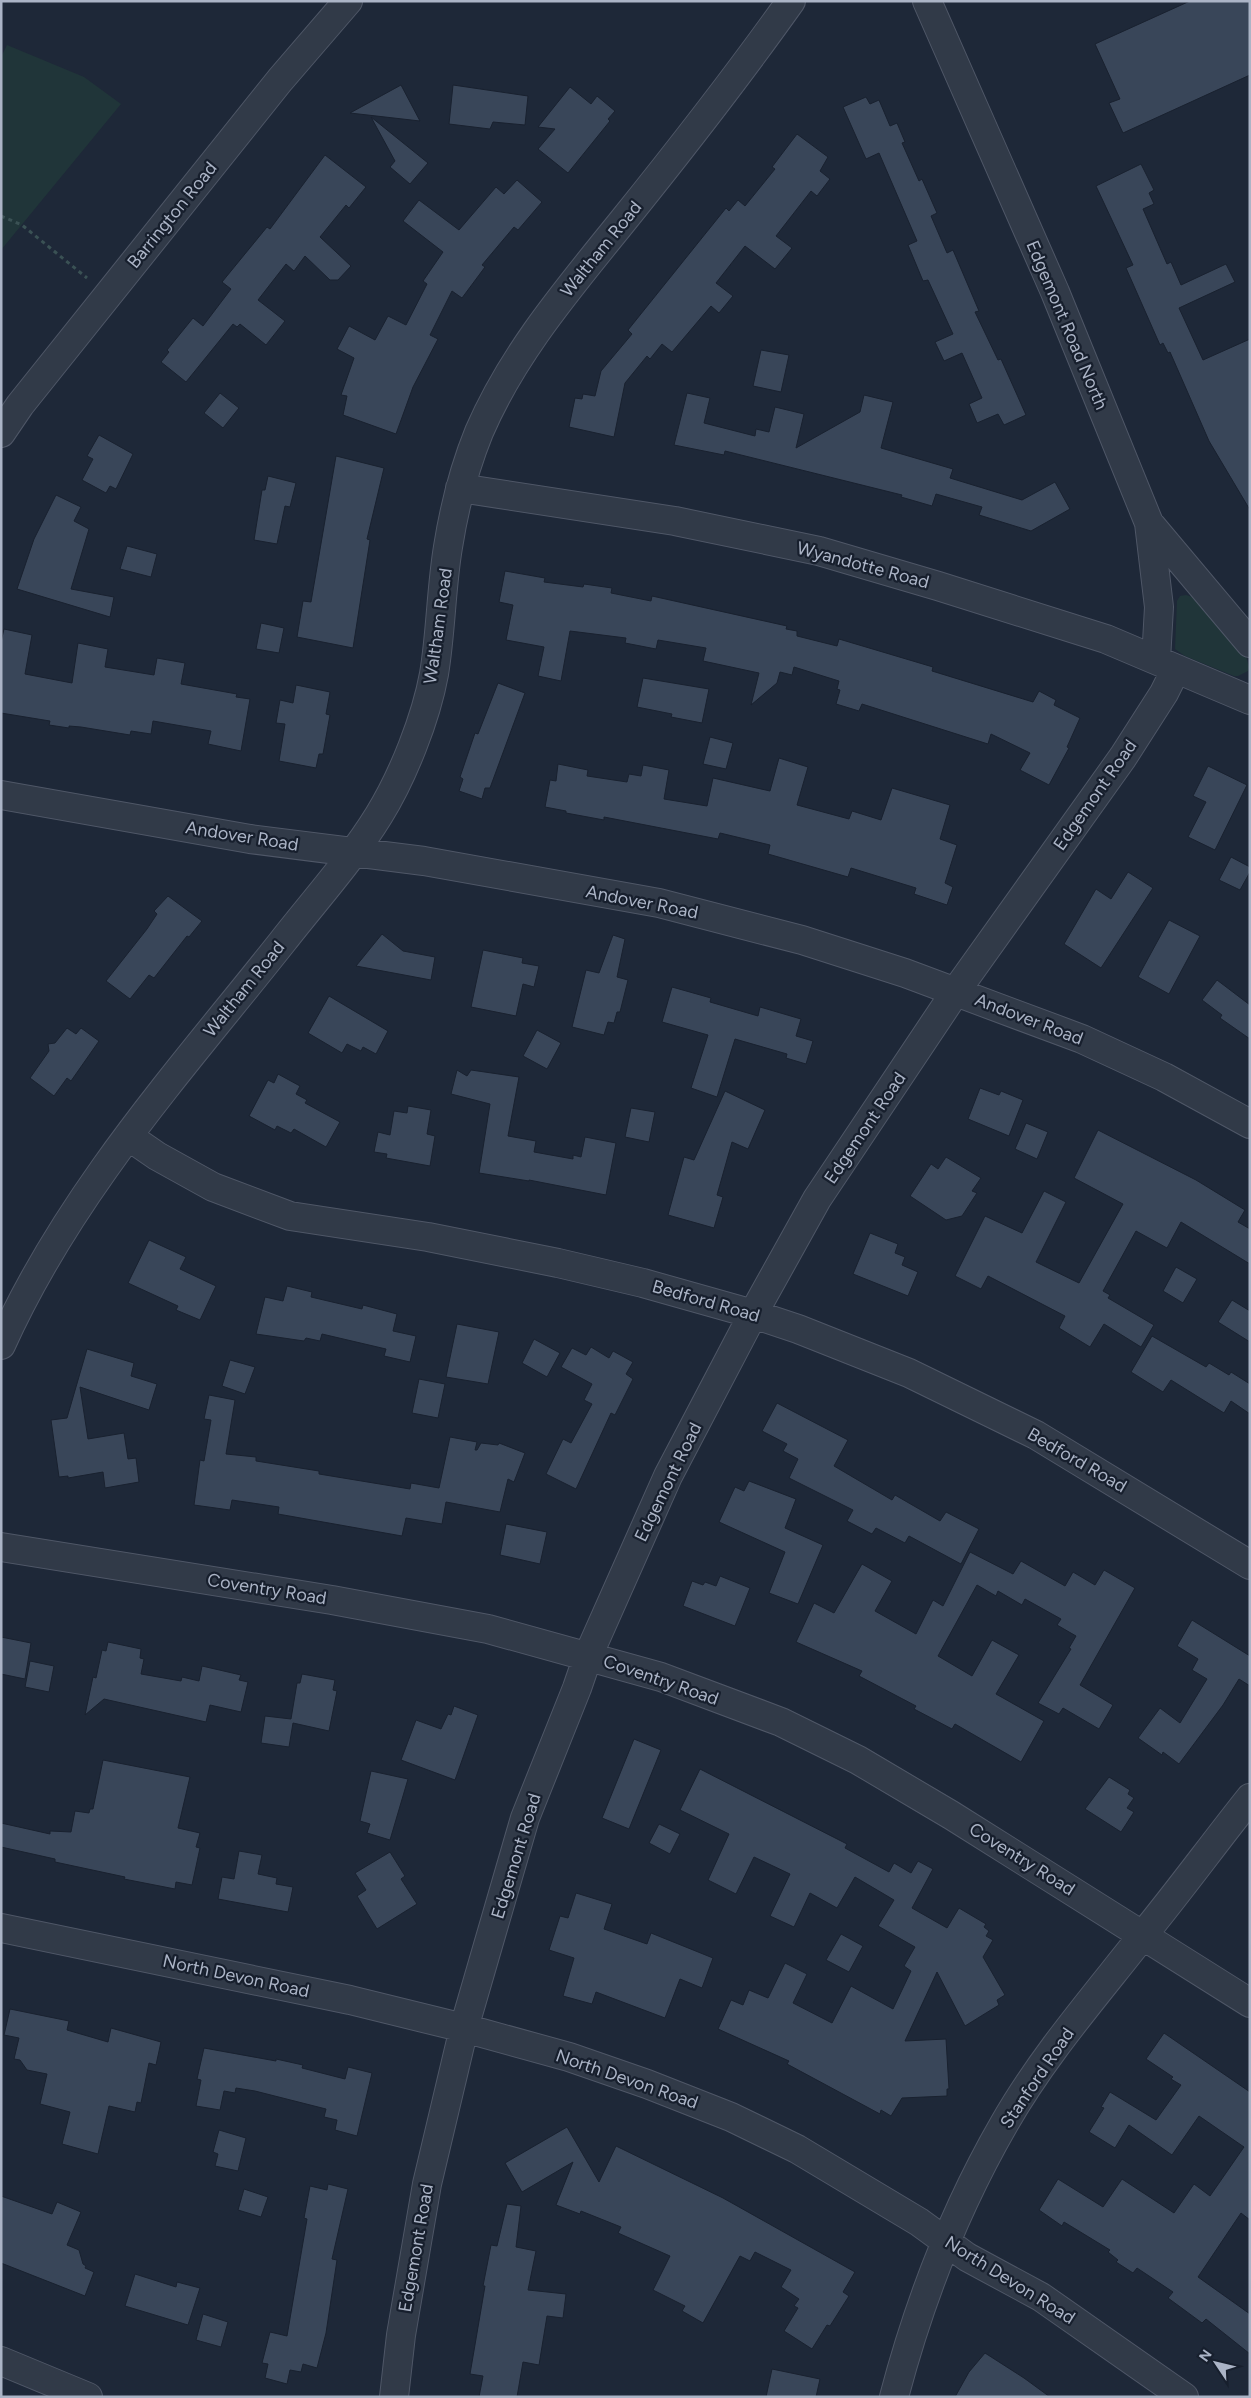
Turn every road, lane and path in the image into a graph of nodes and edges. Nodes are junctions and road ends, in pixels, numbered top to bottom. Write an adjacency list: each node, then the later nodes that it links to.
1 (348, 1): 6 (street, Barrington Road)
2 (791, 1): 7 (street, Waltham Road)
3 (927, 1): 8 (street, Edgemont Road North)
4 (1, 216): 5 (path)
5 (87, 278)
6 (1, 433)
7 (460, 488): 10 (street, Wyandotte Road); 13 (street, Waltham Road)
8 (1149, 523): 9 (street); 10 (street, Edgemont Road North)
9 (1250, 643)
10 (1166, 664): 11 (street, Wyandotte Road); 14 (street, Edgemont Road)
11 (1250, 700)
12 (1, 795): 13 (street, Andover Road)
13 (352, 853): 14 (street, Andover Road); 16 (street, Waltham Road)
14 (956, 991): 15 (street, Andover Road); 17 (street, Edgemont Road)
15 (1250, 1124)
16 (128, 1136): 17 (street, Bedford Road); 18 (street, Waltham Road)
17 (753, 1314): 20 (street, Bedford Road); 21 (street, Edgemont Road)
18 (1, 1344)
19 (1, 1547): 21 (street, Coventry Road)
20 (1250, 1565)
21 (588, 1656): 24 (street, Coventry Road); 26 (street, Edgemont Road)
22 (1250, 1798): 24 (street, Stanford Road)
23 (1, 1928): 26 (street, North Devon Road)
24 (1144, 1935): 25 (street, Coventry Road); 27 (street, Stanford Road)
25 (1250, 2003)
26 (464, 2028): 27 (street, North Devon Road); 30 (street, Edgemont Road)
27 (947, 2240): 31 (street, Stanford Road); 32 (street, North Devon Road)
28 (1, 2361): 29 (street)
29 (88, 2397)
30 (394, 2397)
31 (894, 2397)
32 (1184, 2397)

